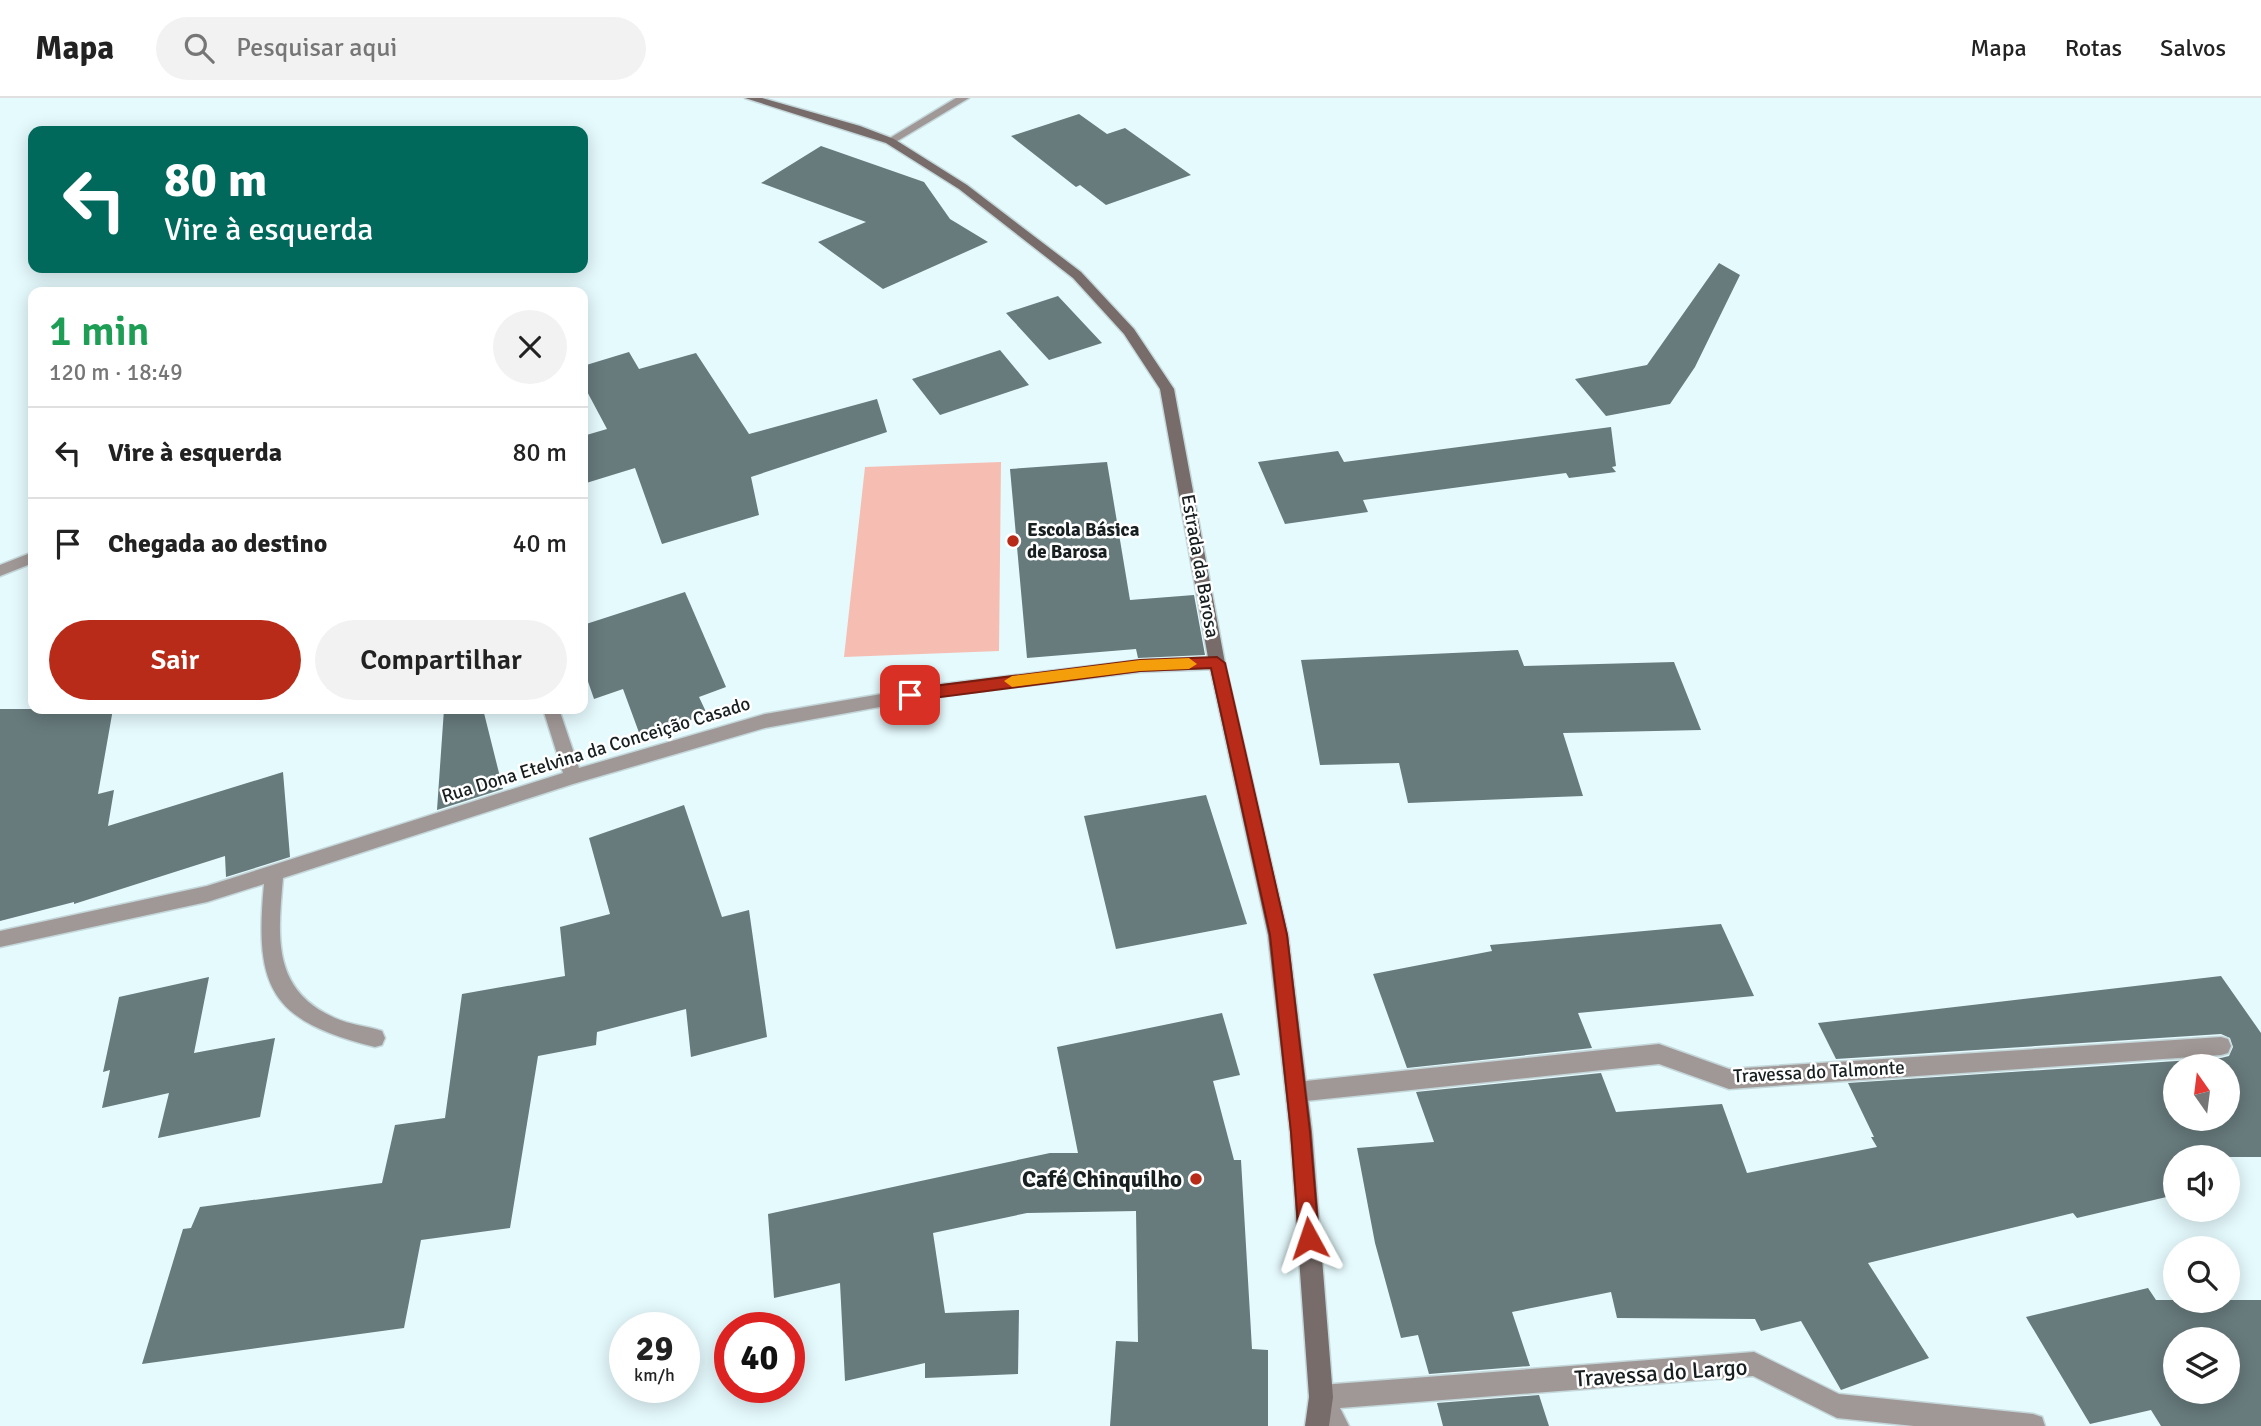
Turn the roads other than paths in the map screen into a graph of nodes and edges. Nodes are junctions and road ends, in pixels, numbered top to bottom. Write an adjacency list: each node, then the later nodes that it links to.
1 (750, 98): 3 (street, Estrada da Barosa)
2 (964, 98): 3 (street)
3 (890, 141): 6 (street, Estrada da Barosa)
4 (28, 559): 5 (street)
5 (0, 571)
6 (1217, 663): 8 (street, Rua Dona Etelvina da Conceição Casado); 13 (street, Estrada da Barosa)
7 (553, 714): 8 (street)
8 (573, 778): 9 (street, Rua Dona Etelvina da Conceição Casado)
9 (274, 872): 10 (street, Rua Dona Etelvina da Conceição Casado); 11 (street)
10 (0, 939)
11 (374, 1038)
12 (2221, 1046): 13 (street, Travessa do Talmonte)
13 (1296, 1092): 14 (street, Estrada da Barosa)
14 (1321, 1397): 15 (street, Estrada da Barosa); 16 (street); 17 (street, Travessa do Largo)
15 (1317, 1426)
16 (1337, 1426)
17 (2033, 1426)

